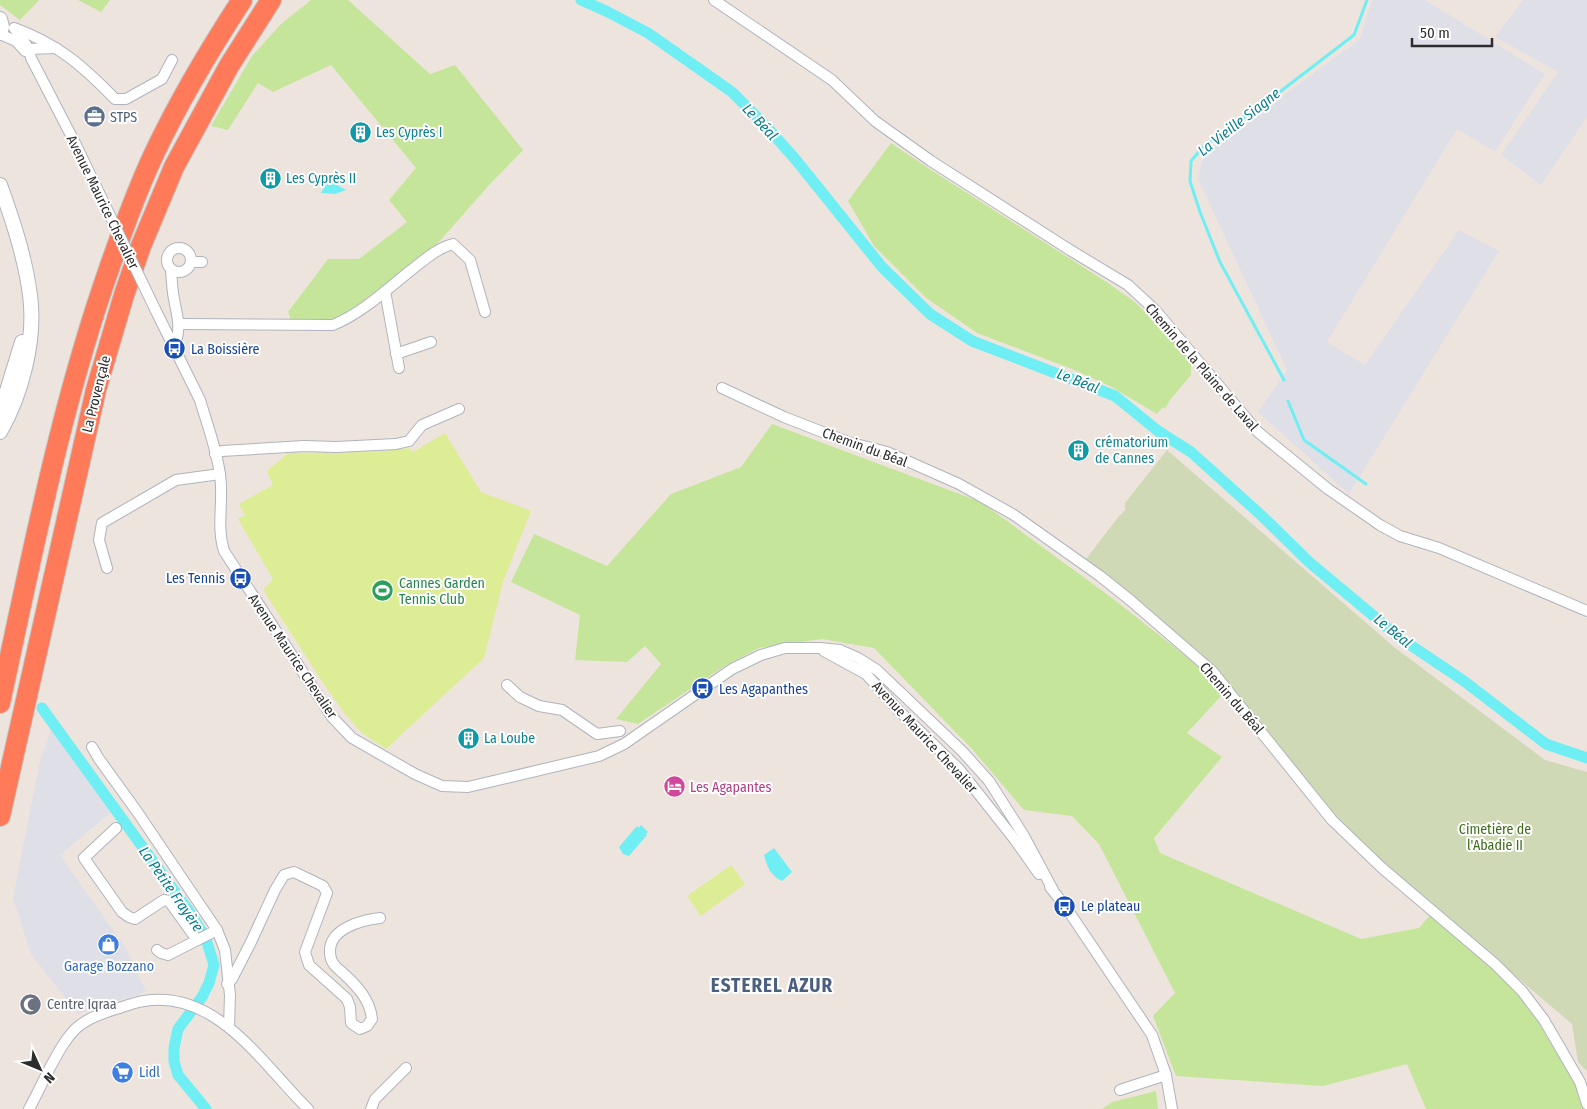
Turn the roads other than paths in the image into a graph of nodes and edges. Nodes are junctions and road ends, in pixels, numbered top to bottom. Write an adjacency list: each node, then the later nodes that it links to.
1 (242, 0): 29 (highway, La Provençale)
2 (271, 0): 32 (highway, La Provençale)
3 (714, 0): 26 (street, Chemin de la Plaine de Laval)
4 (3, 27): 5 (street); 6 (street, Avenue Maurice Chevalier); 6 (street, Avenue Maurice Chevalier)
5 (56, 48): 6 (street); 7 (street)
6 (30, 54): 15 (street, Avenue Maurice Chevalier, bridge)
7 (172, 60)
8 (0, 185): 9 (street)
9 (5, 216): 19 (street)
10 (172, 270): 10 (street); 13 (street)
11 (385, 291): 12 (street); 13 (street); 16 (street)
12 (486, 312)
13 (179, 324): 15 (street)
14 (430, 342): 16 (street)
15 (174, 346): 23 (street, Avenue Maurice Chevalier)
16 (396, 354): 17 (street)
17 (398, 368)
18 (722, 388): 44 (street, Chemin du Béal)
19 (7, 394): 21 (street); 22 (street)
20 (458, 409): 23 (street)
21 (0, 410)
22 (0, 432)
23 (215, 454): 24 (street, Avenue Maurice Chevalier)
24 (220, 474): 25 (street); 27 (street, Avenue Maurice Chevalier)
25 (107, 568)
26 (1587, 612)
27 (819, 648): 34 (street, Avenue Maurice Chevalier); 34 (street, Avenue Maurice Chevalier)
28 (507, 685): 30 (street)
29 (0, 702)
30 (620, 731)
31 (92, 747): 36 (street)
32 (0, 816)
33 (116, 828): 37 (street)
34 (1053, 890): 42 (street, Avenue Maurice Chevalier)
35 (380, 918): 39 (street)
36 (213, 931): 37 (street); 39 (street)
37 (198, 940): 38 (street)
38 (157, 950)
39 (227, 984): 40 (street)
40 (229, 1027): 45 (street); 46 (street)
41 (406, 1068): 47 (street)
42 (1166, 1075): 43 (street); 48 (street, Avenue Maurice Chevalier)
43 (1120, 1090)
44 (1587, 1104)
45 (310, 1108)
46 (29, 1109)
47 (371, 1109)
48 (1172, 1109)

